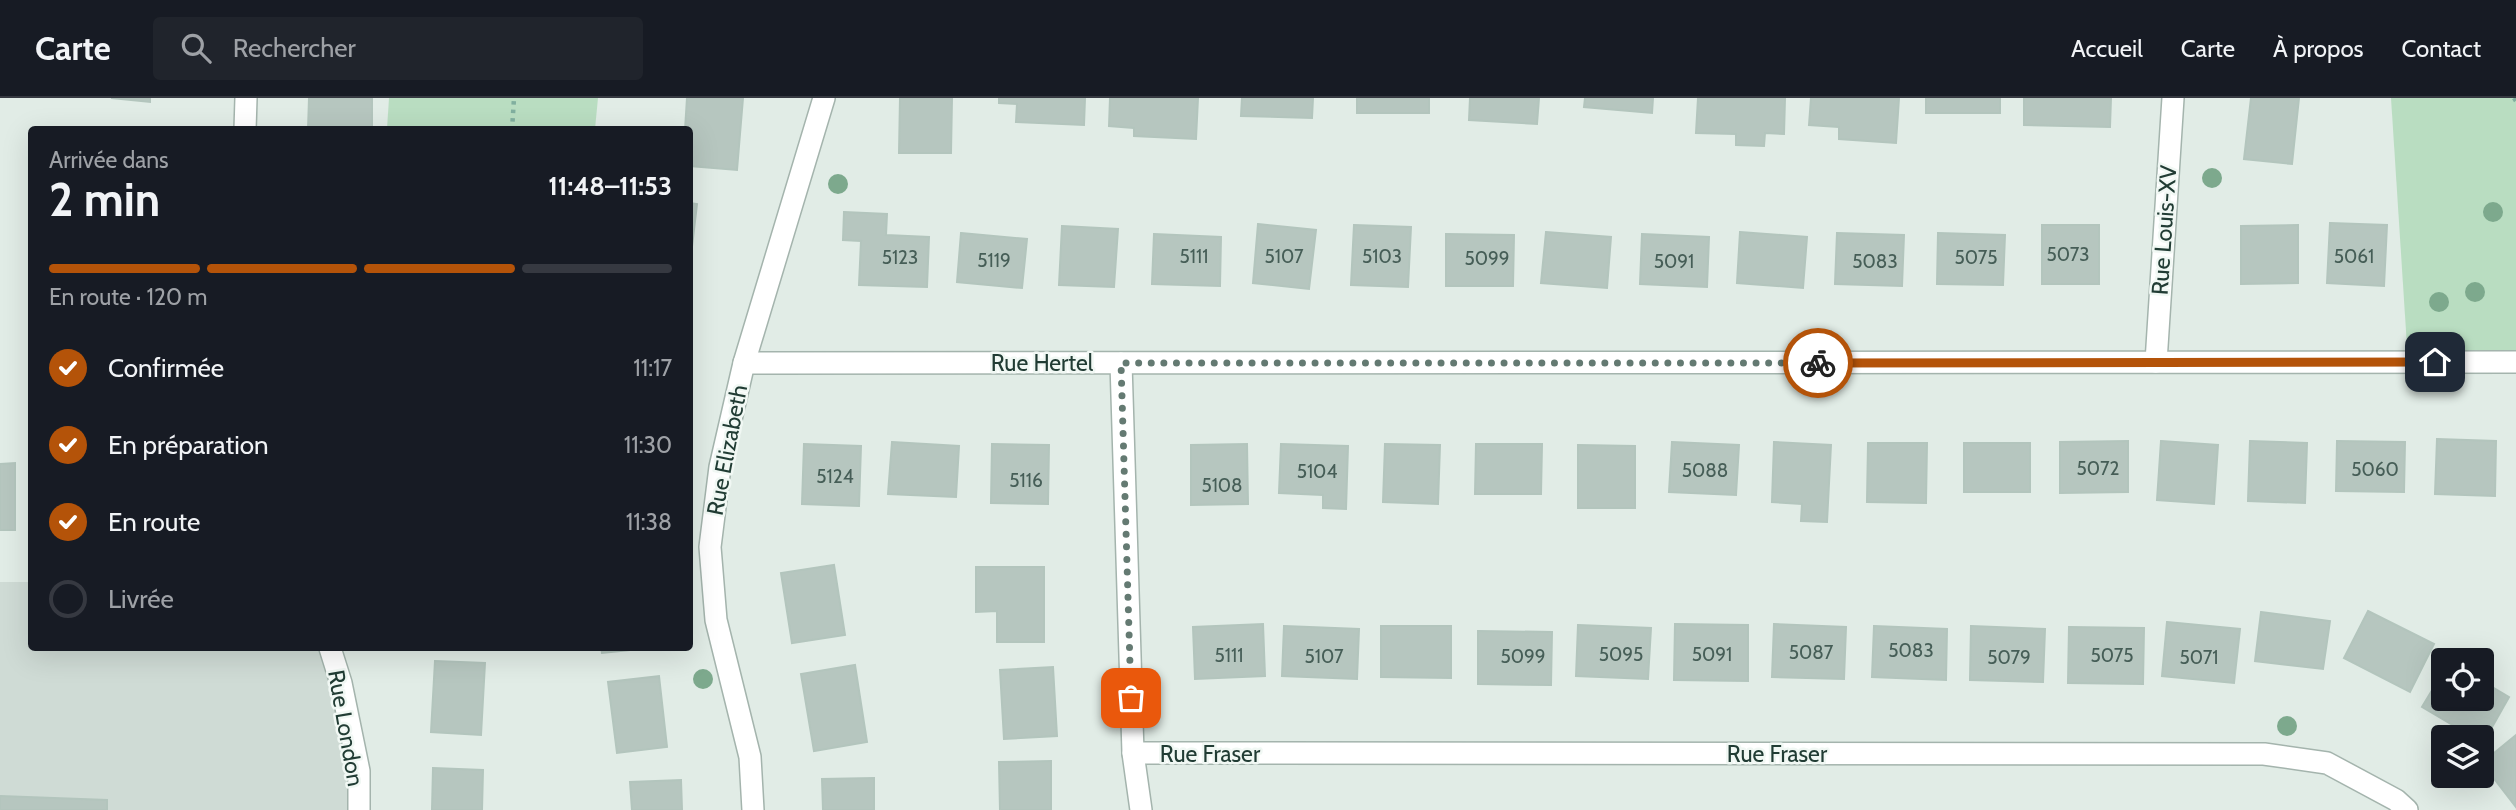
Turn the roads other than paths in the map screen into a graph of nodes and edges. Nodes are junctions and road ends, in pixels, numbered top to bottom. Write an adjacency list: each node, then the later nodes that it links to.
1 (246, 98): 4 (street)
2 (824, 98): 7 (street, Rue Elizabeth)
3 (2173, 98): 5 (street, Rue Louis-XV)
4 (245, 126)
5 (2156, 362): 6 (street, Rue Hertel); 8 (street, Rue Hertel)
6 (2516, 362)
7 (744, 363): 8 (street, Rue Hertel); 12 (street, Rue Elizabeth)
8 (1121, 363): 10 (street)
9 (331, 651): 11 (street, Rue London)
10 (1133, 753): 13 (street); 14 (street, Rue Fraser)
11 (359, 810)
12 (753, 810)
13 (1141, 810)
14 (2407, 810)

